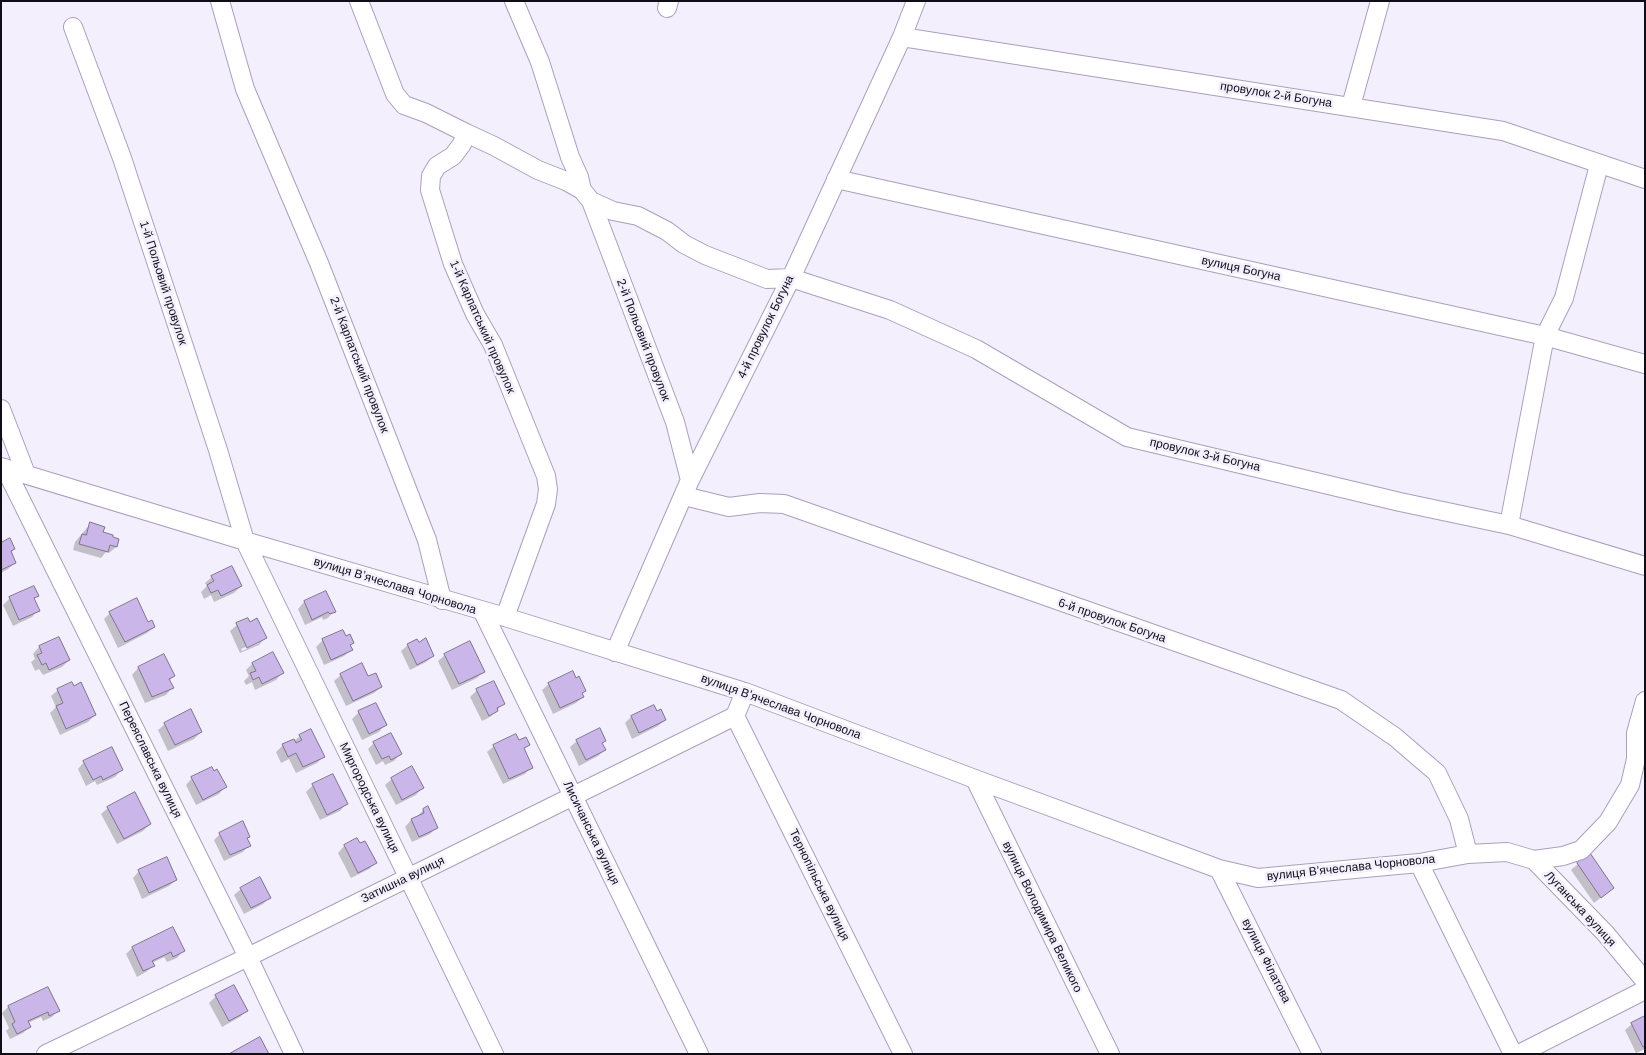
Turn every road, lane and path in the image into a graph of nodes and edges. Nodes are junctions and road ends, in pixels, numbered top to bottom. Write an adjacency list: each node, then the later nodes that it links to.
1 (220, 1): 25 (street, 2-й Карпатський провулок)
2 (359, 1): 9 (street)
3 (514, 1): 13 (street, 2-й Польовий провулок)
4 (916, 1): 7 (street, 4-й провулок Богуна)
5 (1380, 1): 8 (street)
6 (73, 27): 23 (street, 1-й Польовий провулок)
7 (902, 37): 8 (street, провулок 2-й Богуна); 11 (street, 4-й провулок Богуна)
8 (1351, 106): 10 (street, провулок 2-й Богуна)
9 (466, 133): 13 (street, провулок 3-й Богуна); 27 (street, 1-й Карпатський провулок)
10 (1599, 165): 12 (street, провулок 2-й Богуна); 15 (street)
11 (836, 179): 14 (street, 4-й провулок Богуна); 15 (street, вулиця Богуна)
12 (1645, 179)
13 (587, 195): 14 (street, провулок 3-й Богуна); 21 (street, 2-й Польовий провулок)
14 (790, 278): 21 (street, 4-й провулок Богуна); 22 (street, провулок 3-й Богуна)
15 (1545, 336): 16 (street, вулиця Богуна); 22 (street)
16 (1645, 364)
17 (1, 409): 18 (street)
18 (6, 438): 20 (street)
19 (3, 467): 20 (street, вулиця Вʼячеслава Чорновола); 41 (street, Переяславська вулиця)
20 (26, 474): 23 (street, вулиця Вʼячеслава Чорновола)
21 (687, 488): 28 (street, 4-й провулок Богуна); 36 (street, 6-й провулок Богуна)
22 (1509, 525): 24 (street, провулок 3-й Богуна)
23 (245, 541): 25 (street, вулиця Вʼячеслава Чорновола); 40 (street, Миргородська вулиця)
24 (1645, 566)
25 (442, 600): 26 (street, вулиця Вʼячеслава Чорновола)
26 (483, 612): 27 (street, вулиця Вʼячеслава Чорновола); 35 (street, Лисичанська вулиця)
27 (505, 617): 28 (street, вулиця Вʼячеслава Чорновола)
28 (615, 652): 29 (street, вулиця Вʼячеслава Чорновола)
29 (745, 692): 31 (street); 34 (street, вулиця Вʼячеслава Чорновола)
30 (1645, 701): 32 (street)
31 (735, 716): 35 (street, Затишна вулиця); 48 (street, Тернопільська вулиця)
32 (1640, 732): 33 (street)
33 (1640, 763): 37 (street)
34 (975, 779): 39 (street, вулиця Вʼячеслава Чорновола); 49 (street, вулиця Володимира Великого)
35 (572, 796): 40 (street, Затишна вулиця); 47 (street, Лисичанська вулиця)
36 (1468, 854): 37 (street, вулиця Вʼячеслава Чорновола); 38 (street, вулиця Вʼячеслава Чорновола)
37 (1534, 860): 42 (street, Луганська вулиця)
38 (1419, 863): 39 (street, вулиця Вʼячеслава Чорновола); 51 (street)
39 (1219, 869): 50 (street, вулиця Філатова)
40 (407, 878): 41 (street, Затишна вулиця); 46 (street, Миргородська вулиця)
41 (248, 957): 44 (street, Затишна вулиця); 45 (street, Переяславська вулиця)
42 (1645, 981)
43 (1645, 990): 52 (street)
44 (46, 1054)
45 (294, 1054)
46 (494, 1054)
47 (699, 1054)
48 (903, 1054)
49 (1110, 1054)
50 (1312, 1054)
51 (1513, 1054)
52 (1519, 1054)

